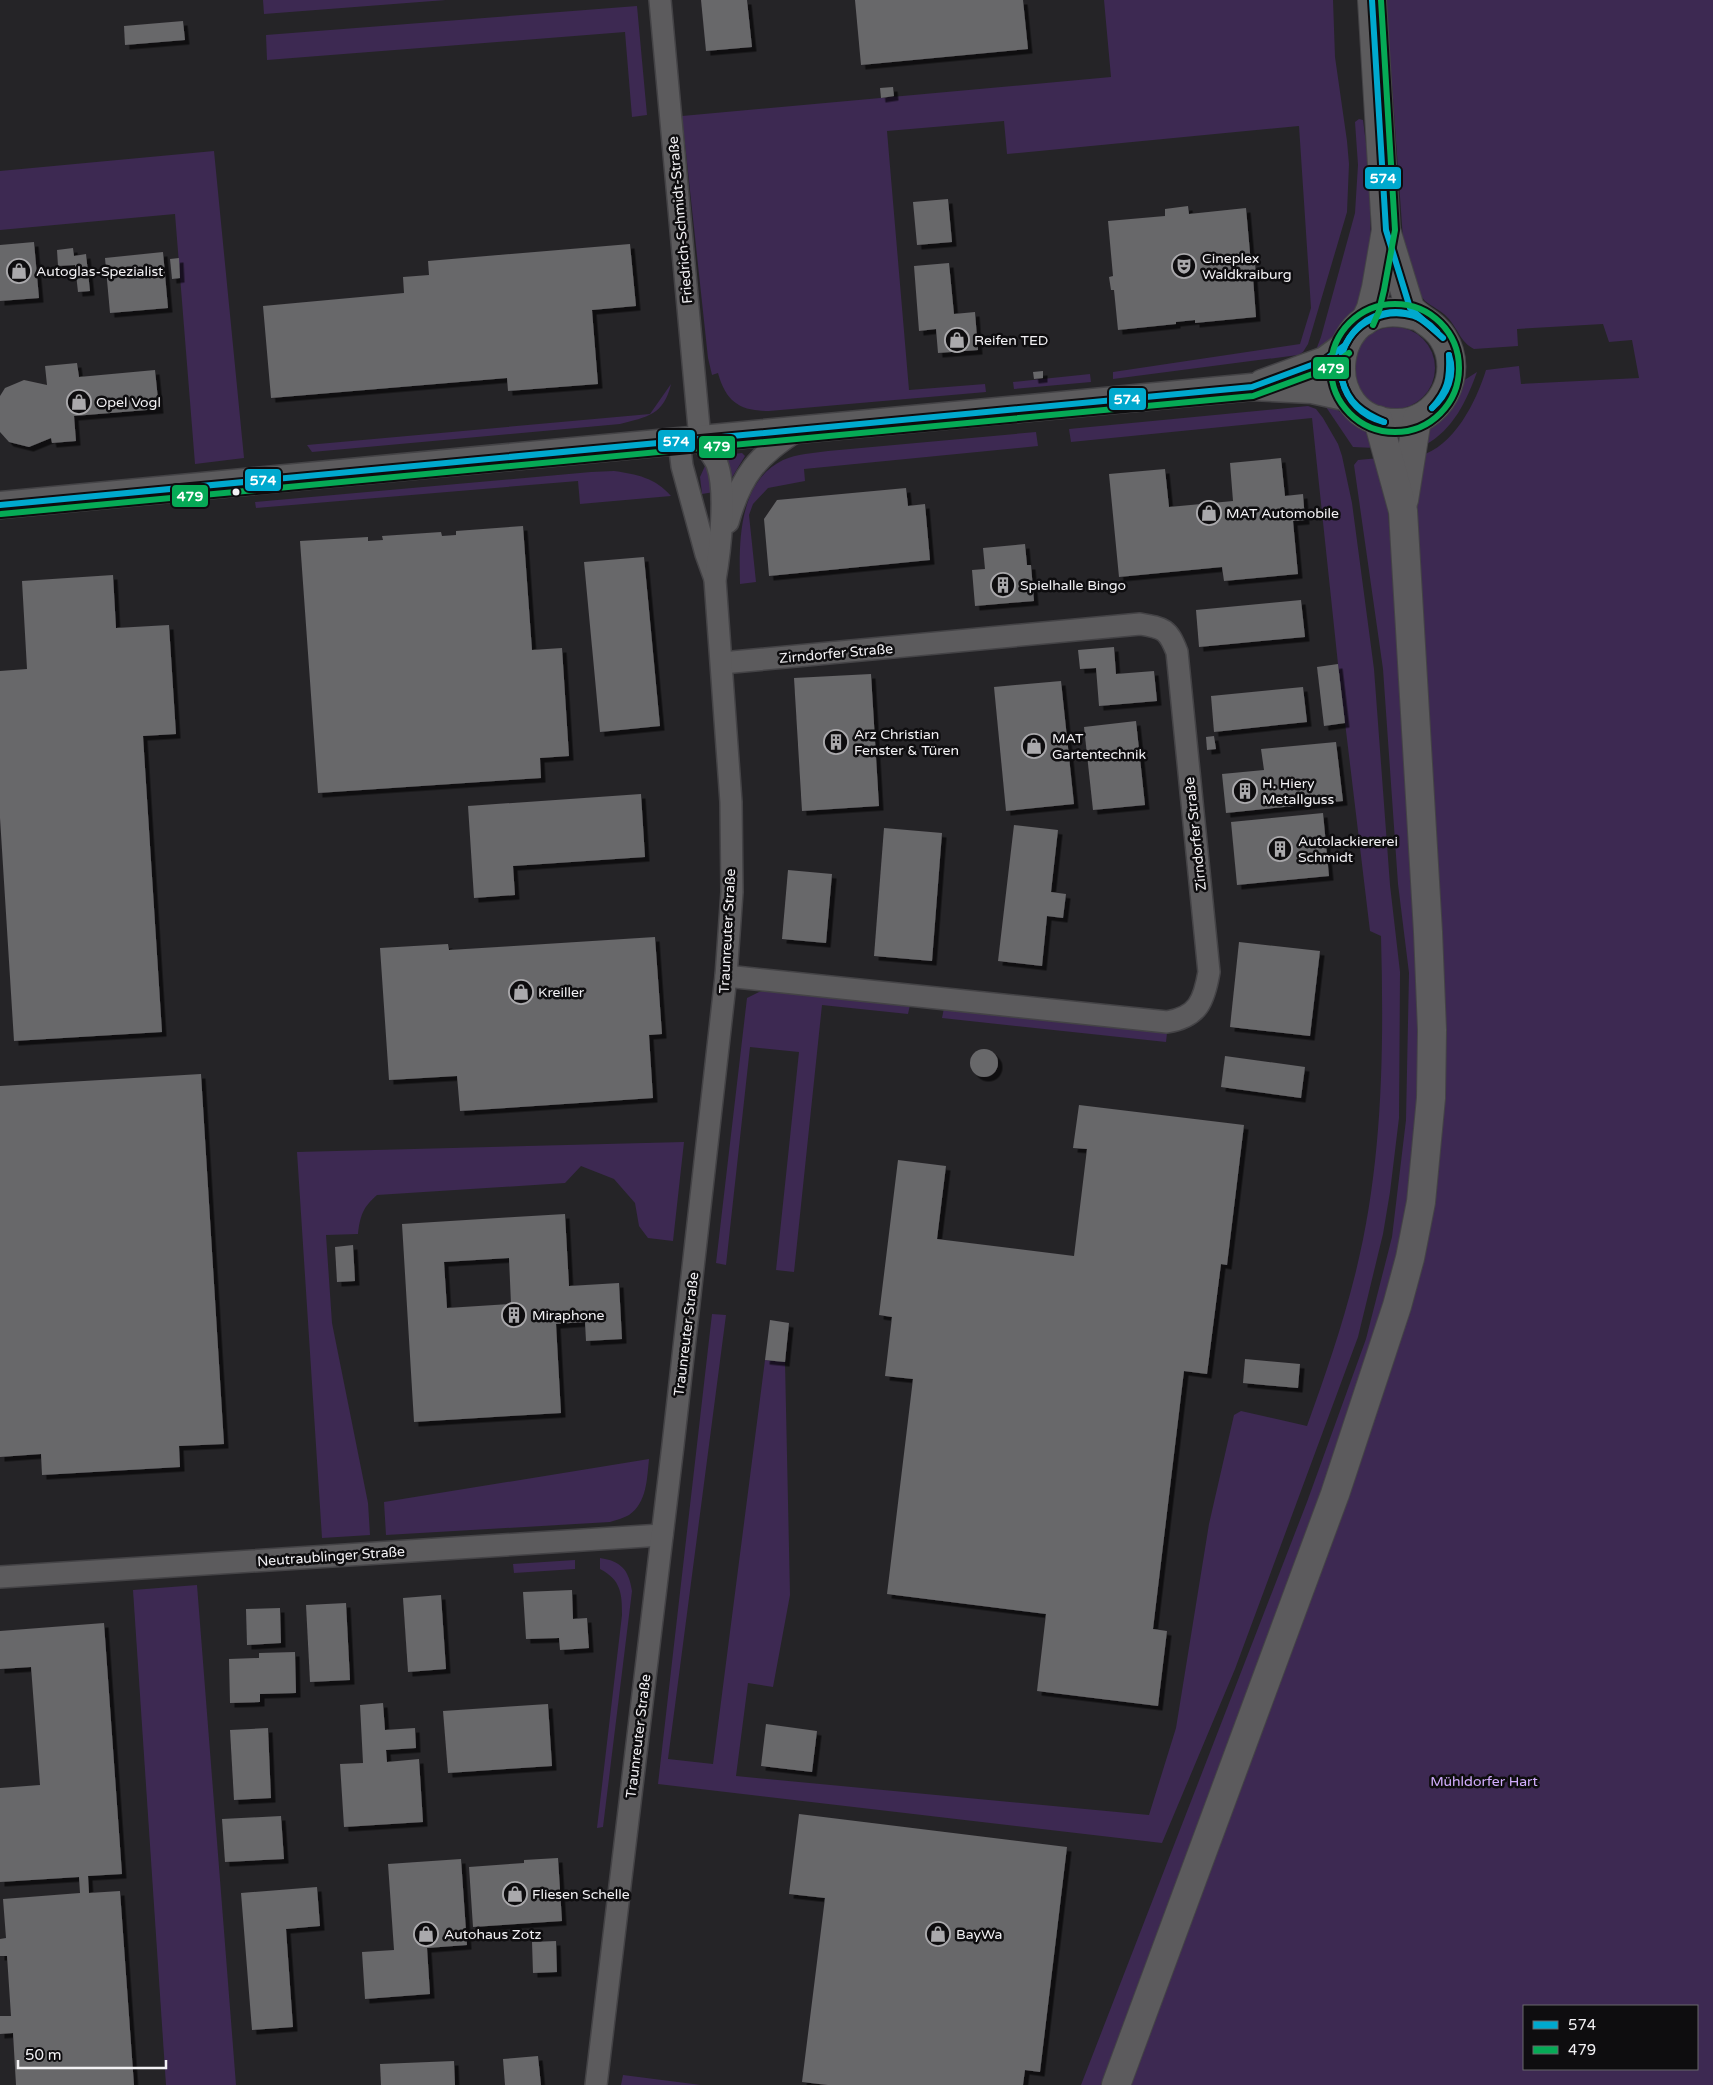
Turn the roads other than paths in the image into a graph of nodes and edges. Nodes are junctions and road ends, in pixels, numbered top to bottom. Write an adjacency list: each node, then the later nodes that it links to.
1 (660, 0): 12 (street, Friedrich-Schmidt-Straße)
2 (1372, 0): 3 (main road)
3 (1386, 230): 4 (main road); 5 (main road)
4 (1416, 316): 5 (main road); 9 (main road)
5 (1365, 321): 6 (main road)
6 (1344, 346): 7 (street); 8 (main road)
7 (1252, 387): 8 (street); 11 (street)
8 (1349, 398): 10 (main road)
9 (1416, 419): 10 (main road); 14 (main road)
10 (1378, 420): 14 (main road)
11 (800, 429): 12 (street); 15 (street, Traunreuter Straße)
12 (690, 440): 13 (street); 15 (street, Traunreuter Straße); 16 (street, Traunreuter Straße)
13 (0, 505)
14 (1403, 511): 22 (main road)
15 (720, 551): 16 (street, Traunreuter Straße)
16 (716, 580): 17 (street, Traunreuter Straße)
17 (722, 663): 18 (street, Traunreuter Straße); 18 (street, Zirndorfer Straße)
18 (726, 976): 19 (street, Traunreuter Straße)
19 (662, 1535): 20 (street, Neutraublinger Straße); 21 (street, Traunreuter Straße)
20 (0, 1577)
21 (596, 2085)
22 (1116, 2085)

